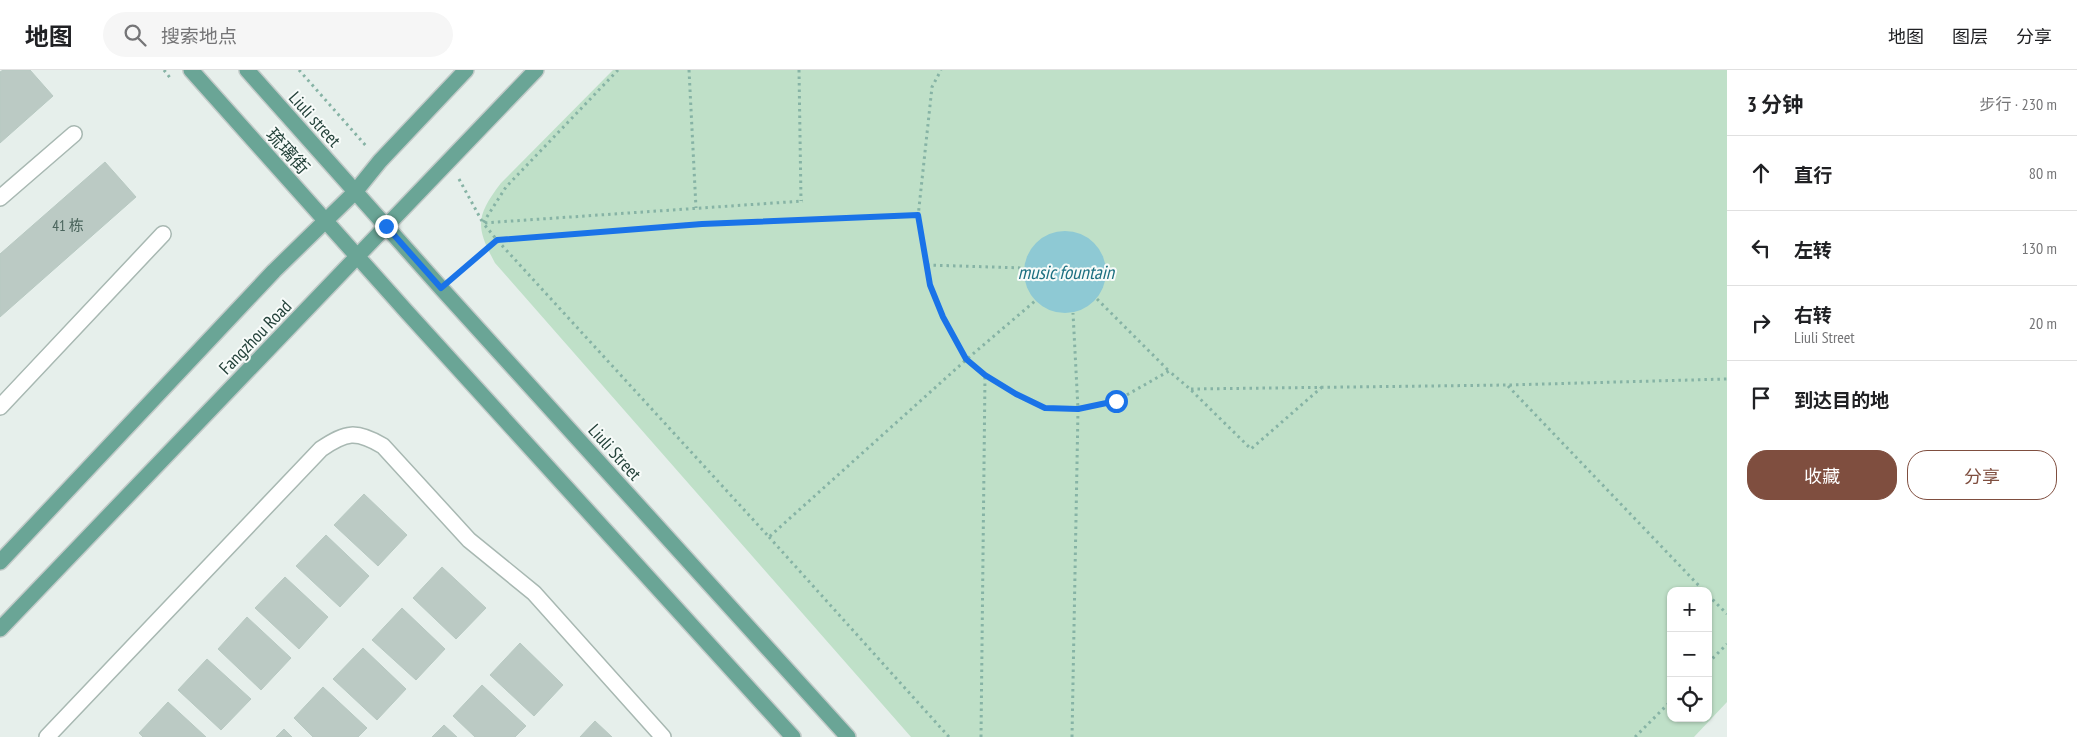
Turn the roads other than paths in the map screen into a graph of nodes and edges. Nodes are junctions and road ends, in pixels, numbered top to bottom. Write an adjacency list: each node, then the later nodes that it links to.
1 (191, 70): 8 (main road, 琉璃街)
2 (247, 70): 6 (main road, Liuli street)
3 (466, 70): 6 (main road, Fangzhou Road)
4 (536, 70): 9 (main road, Fangzhou Road)
5 (74, 134): 7 (street)
6 (355, 192): 8 (main road, Fangzhou Road); 9 (main road, Liuli Street)
7 (0, 198)
8 (327, 221): 11 (main road, 琉璃街); 13 (main road, Fangzhou Road)
9 (386, 226): 11 (main road, Fangzhou Road); 18 (main road, Liuli Street)
10 (163, 234): 12 (street)
11 (358, 257): 14 (main road, Fangzhou Road); 17 (main road)
12 (0, 407)
13 (0, 562)
14 (0, 629)
15 (47, 737): 16 (street)
16 (663, 737)
17 (793, 737)
18 (848, 737)

